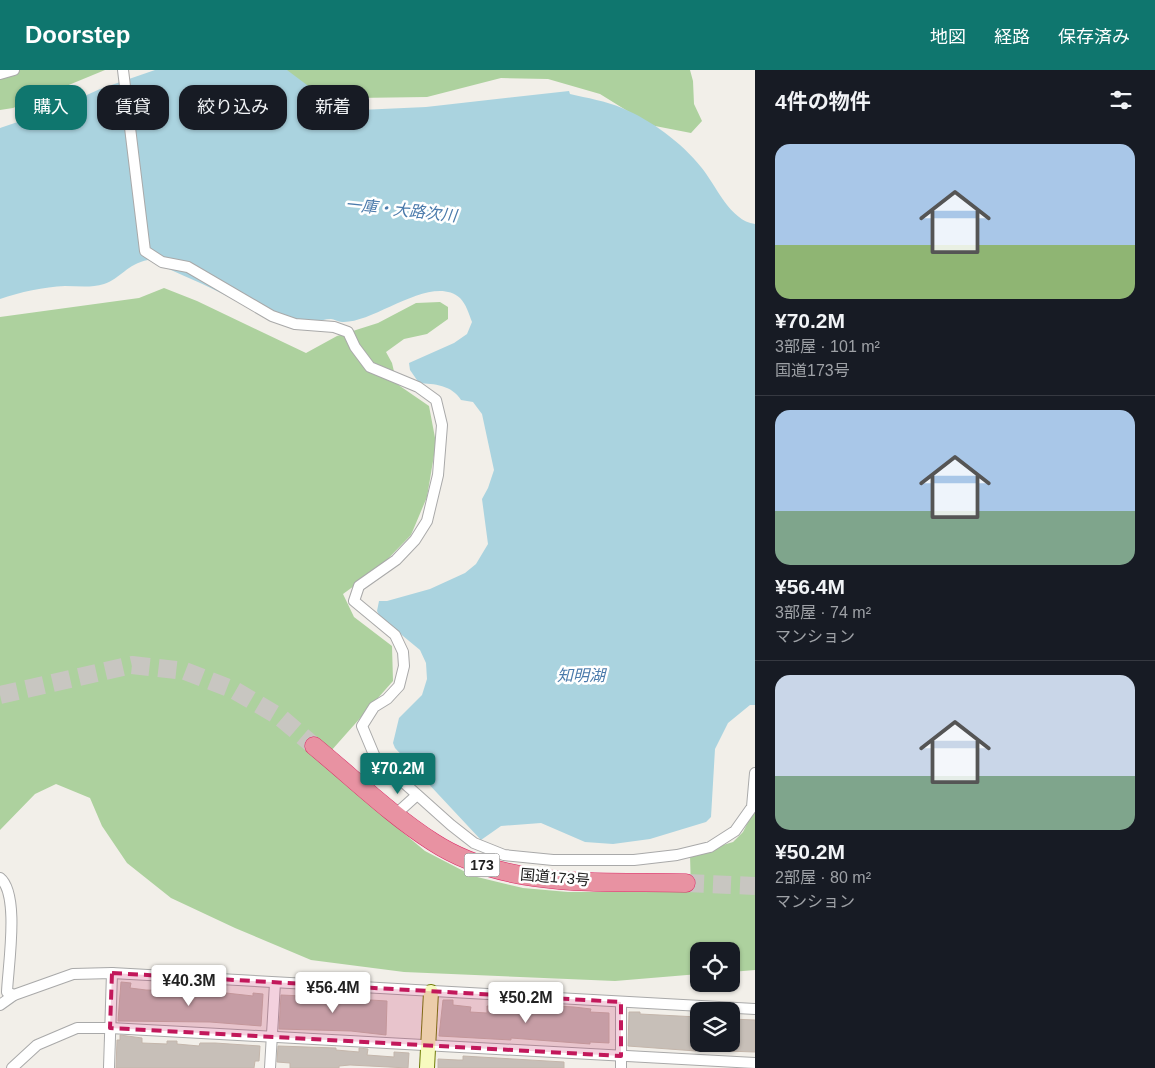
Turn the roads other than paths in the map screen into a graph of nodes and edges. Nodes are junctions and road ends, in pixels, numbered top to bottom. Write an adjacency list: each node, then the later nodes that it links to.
1 (14, 70): 3 (street)
2 (124, 70): 6 (street)
3 (0, 74)
4 (314, 746): 7 (highway, 国道173号 / 173)
5 (755, 772): 6 (street)
6 (417, 795): 7 (street)
7 (396, 814): 9 (highway, 国道173号 / 173)
8 (0, 878): 13 (street)
9 (686, 883)
10 (112, 973): 11 (street); 13 (street); 17 (street)
11 (276, 983): 12 (street); 18 (street)
12 (431, 992): 14 (street); 19 (street)
13 (14, 995): 15 (street)
14 (621, 1002): 16 (street); 20 (street)
15 (0, 1005)
16 (755, 1009)
17 (110, 1028): 18 (street); 22 (street); 23 (street)
18 (272, 1036): 19 (street); 24 (street)
19 (428, 1045): 20 (street); 25 (street)
20 (621, 1056): 21 (street); 26 (street)
21 (755, 1063)
22 (12, 1068)
23 (109, 1068)
24 (270, 1068)
25 (427, 1068)
26 (621, 1068)

